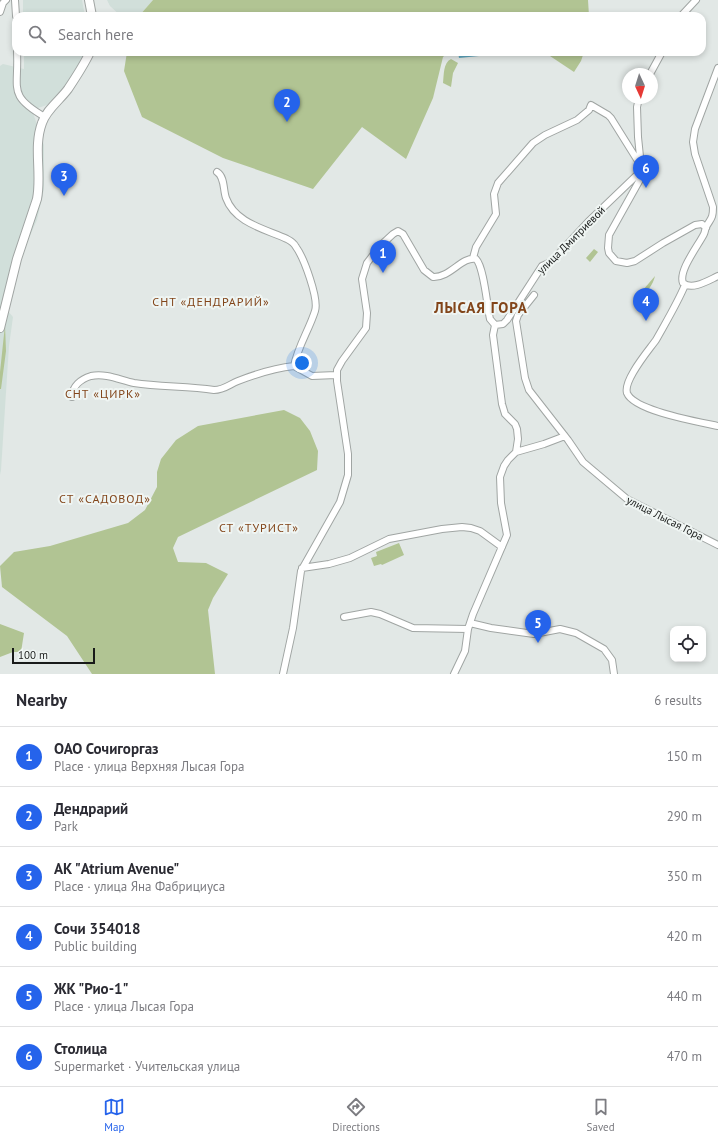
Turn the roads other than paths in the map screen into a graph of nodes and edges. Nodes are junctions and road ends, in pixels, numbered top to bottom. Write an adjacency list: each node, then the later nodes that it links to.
1 (6, 0): 5 (street)
2 (15, 0): 6 (street)
3 (89, 0): 7 (main road)
4 (696, 0): 8 (street)
5 (0, 12)
6 (16, 12)
7 (91, 12)
8 (685, 12)
9 (17, 56): 15 (street)
10 (88, 56): 15 (main road)
11 (660, 56): 12 (street)
12 (653, 68)
13 (718, 68): 19 (street)
14 (638, 104): 16 (street)
15 (45, 117): 25 (main road)
16 (641, 165): 18 (street); 20 (street)
17 (217, 172): 26 (street)
18 (642, 174): 19 (street); 24 (street, улица Дмитриевой)
19 (706, 228): 22 (street)
20 (473, 258): 24 (street); 27 (street)
21 (718, 276): 22 (street)
22 (685, 285): 29 (street)
23 (534, 295): 30 (street, улица Лысая Гора)
24 (495, 325): 31 (street)
25 (0, 329)
26 (294, 366): 27 (street); 28 (street)
27 (336, 375): 34 (street)
28 (72, 397)
29 (718, 426)
30 (565, 436): 31 (street); 32 (street, улица Лысая Гора)
31 (516, 452): 33 (street)
32 (718, 545)
33 (502, 547): 34 (street); 36 (street)
34 (302, 568): 37 (street)
35 (344, 617): 36 (street)
36 (469, 626): 38 (street); 39 (street)
37 (283, 674)
38 (454, 674)
39 (614, 674)

